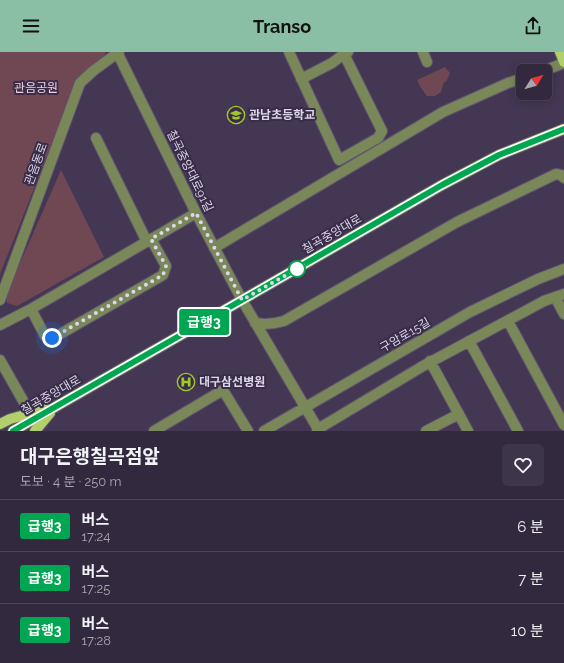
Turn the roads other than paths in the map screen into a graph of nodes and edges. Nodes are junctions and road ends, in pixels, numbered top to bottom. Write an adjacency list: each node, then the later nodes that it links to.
1 (118, 52): 14 (street, 칠곡중앙대로91길); 19 (street, 관음동로)
2 (288, 52): 9 (street)
3 (423, 52): 6 (street)
4 (560, 52): 7 (main road)
5 (345, 53): 9 (street); 9 (street)
6 (427, 62)
7 (564, 63): 8 (street)
8 (552, 68)
9 (301, 79)
10 (516, 80): 16 (street)
11 (564, 129): 20 (main road, 칠곡중앙대로)
12 (96, 138): 15 (street)
13 (564, 178): 24 (street)
14 (196, 213): 15 (street); 16 (street, 칠곡중앙대로91길)
15 (149, 240): 21 (street); 21 (street)
16 (214, 248): 20 (street, 칠곡중앙대로91길)
17 (564, 269): 30 (street, 구암로15길)
18 (560, 296): 22 (street); 23 (street)
19 (0, 300)
20 (242, 300): 24 (street, 칠곡중앙대로91길); 29 (main road, 칠곡중앙대로)
21 (31, 309): 25 (street)
22 (564, 314)
23 (508, 321): 26 (street); 34 (street)
24 (255, 323): 30 (street, 칠곡중앙대로91길)
25 (0, 325)
26 (469, 341): 28 (street); 43 (street)
27 (0, 360): 31 (street)
28 (430, 361): 32 (street); 36 (street)
29 (55, 407): 31 (main road); 35 (main road); 37 (main road, 칠곡중앙대로)
30 (305, 408): 36 (street, 칠곡중앙대로91길); 40 (street, 구암로15길)
31 (30, 413): 33 (main road)
32 (459, 414): 41 (street); 42 (street)
33 (0, 424)
34 (564, 425)
35 (38, 430)
36 (317, 430)
37 (13, 431)
38 (154, 431): 39 (street)
39 (248, 431)
40 (264, 431)
41 (426, 431)
42 (468, 431)
43 (518, 431)

